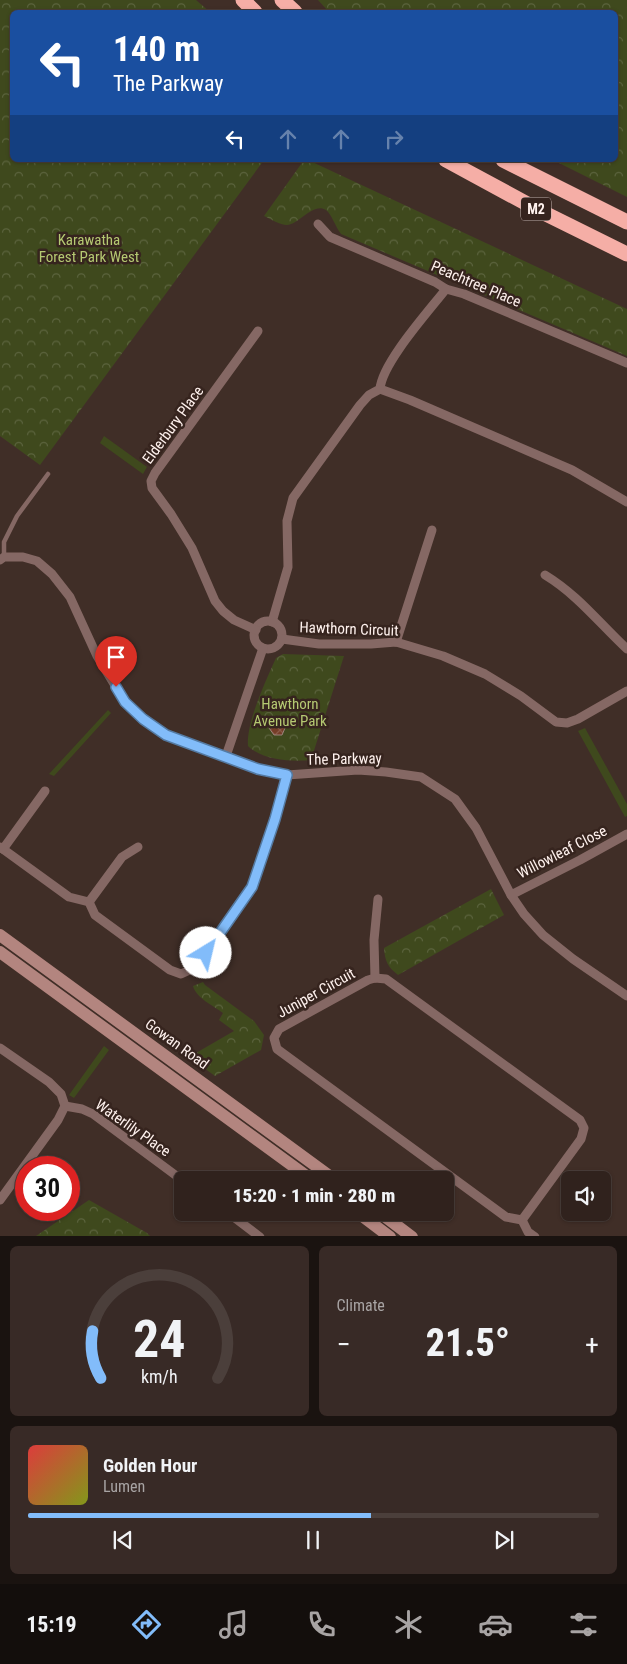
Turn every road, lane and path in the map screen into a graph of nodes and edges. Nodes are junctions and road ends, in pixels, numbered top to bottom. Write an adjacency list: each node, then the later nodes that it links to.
1 (243, 0): 3 (highway)
2 (282, 0): 4 (highway)
3 (253, 10)
4 (293, 10)
5 (450, 162): 9 (highway, M2)
6 (507, 162): 7 (highway, M2)
7 (627, 222)
8 (318, 224): 10 (street, Peachtree Place)
9 (627, 254)
10 (446, 289): 12 (street, Peachtree Place); 13 (street)
11 (258, 331): 20 (street, Elderbury Place)
12 (627, 363)
13 (380, 389): 15 (street); 19 (street)
14 (48, 474): 17 (lane)
15 (627, 502)
16 (432, 530): 22 (street)
17 (2, 559): 26 (street, The Parkway)
18 (546, 575): 24 (street)
19 (272, 622): 20 (street); 21 (street, Hawthorn Circuit)
20 (256, 630): 23 (street)
21 (282, 639): 22 (street, Hawthorn Circuit); 23 (street, Hawthorn Circuit)
22 (396, 642): 25 (street, Hawthorn Circuit)
23 (263, 648): 26 (street)
24 (627, 649)
25 (627, 691)
26 (226, 756): 27 (street, The Parkway)
27 (287, 775): 32 (street, The Parkway); 34 (street)
28 (46, 791): 31 (street)
29 (627, 834): 32 (street, Willowleaf Close)
30 (138, 847): 34 (street)
31 (2, 848): 34 (street)
32 (510, 895): 38 (street, The Parkway)
33 (378, 899): 37 (street)
34 (89, 902)
35 (0, 935): 42 (main road, Gowan Road)
36 (0, 952): 41 (main road, Gowan Road)
37 (376, 978): 45 (street, Juniper Circuit); 45 (street, Juniper Circuit)
38 (627, 996)
39 (0, 1048): 40 (street)
40 (65, 1106): 43 (street, Waterlily Place); 44 (street)
41 (300, 1171)
42 (323, 1171)
43 (174, 1174)
44 (0, 1200)
45 (522, 1220): 52 (street)
46 (239, 1221): 49 (street)
47 (369, 1221): 50 (main road)
48 (392, 1221): 51 (main road)
49 (260, 1236)
50 (390, 1236)
51 (412, 1236)
52 (535, 1236)

